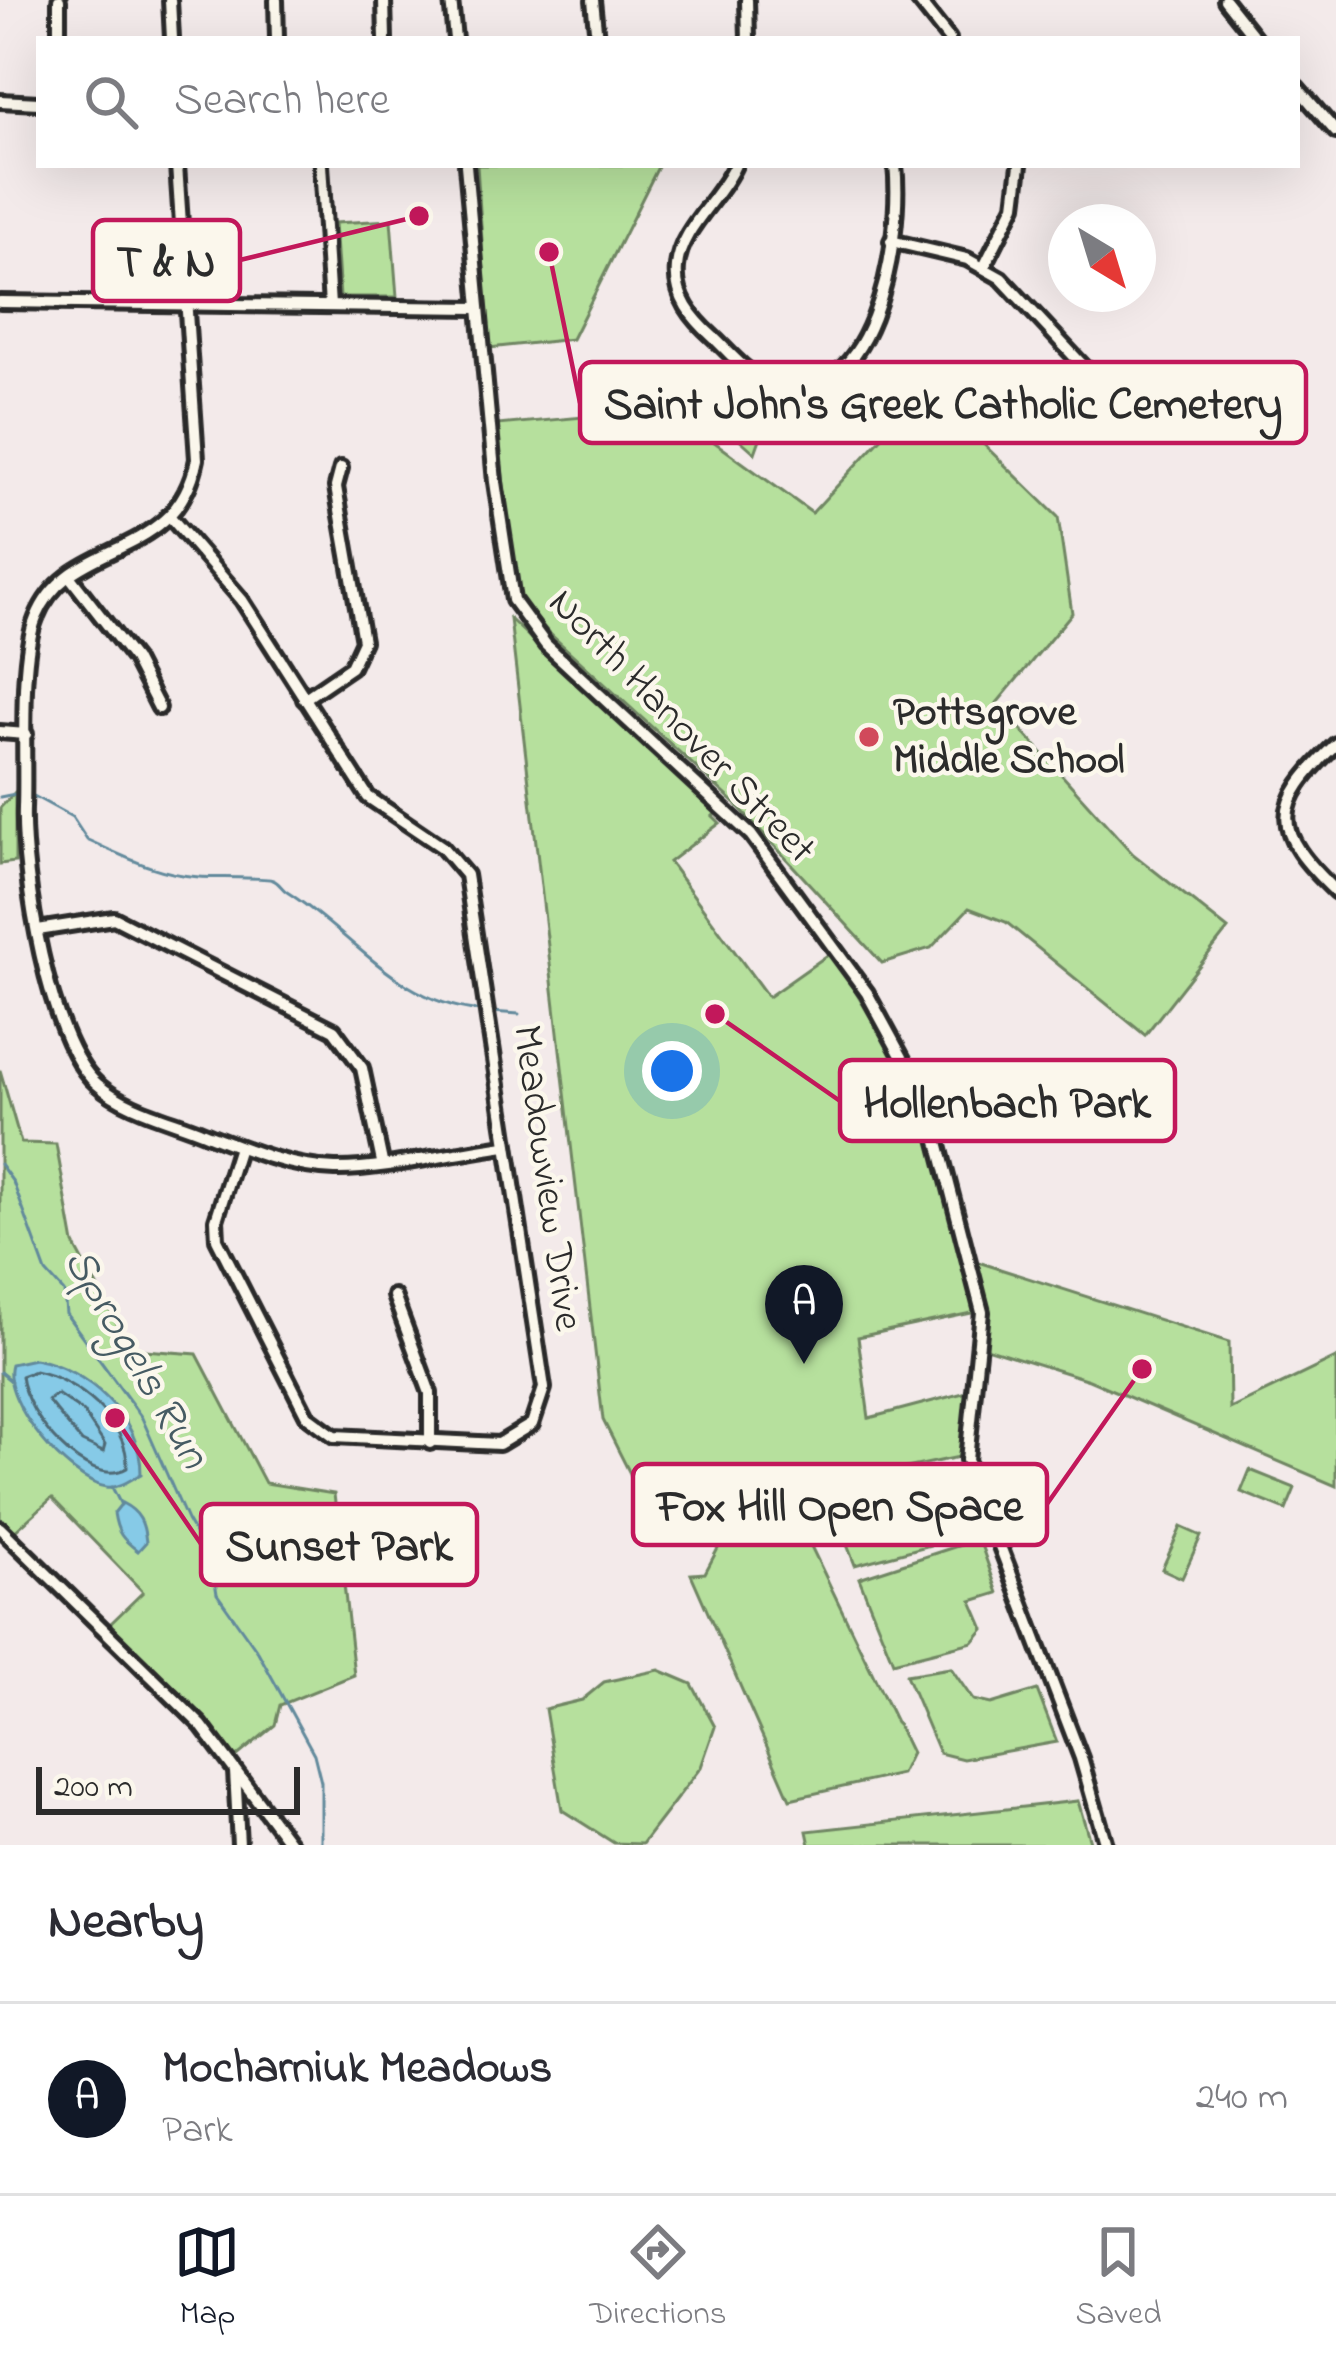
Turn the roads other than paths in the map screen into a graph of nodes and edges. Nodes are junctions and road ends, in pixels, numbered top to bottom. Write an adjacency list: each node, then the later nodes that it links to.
1 (59, 0): 10 (street)
2 (170, 0): 11 (street)
3 (276, 0): 12 (street)
4 (383, 0): 13 (street)
5 (451, 0): 14 (street)
6 (592, 0): 15 (street)
7 (747, 0): 16 (street)
8 (918, 0): 17 (street)
9 (1225, 0): 18 (street)
10 (59, 36)
11 (172, 36)
12 (277, 36)
13 (385, 36)
14 (455, 36)
15 (597, 36)
16 (748, 36)
17 (943, 36)
18 (1254, 36)
19 (1300, 91): 22 (street)
20 (0, 100): 21 (street)
21 (36, 103)
22 (1336, 133)
23 (177, 168): 32 (street)
24 (321, 168): 33 (street)
25 (466, 168): 34 (street, North Hanover Street)
26 (733, 168): 29 (street)
27 (895, 168): 29 (street)
28 (1020, 168): 30 (street)
29 (891, 241): 30 (street)
30 (984, 267): 35 (street)
31 (0, 302): 32 (street)
32 (186, 304): 33 (street); 37 (street)
33 (330, 306): 34 (street)
34 (477, 308): 55 (street, North Hanover Street)
35 (1107, 380)
36 (341, 468): 39 (street)
37 (172, 519): 38 (street); 39 (street, Meadowview Drive)
38 (70, 577): 40 (street); 42 (street)
39 (304, 699): 46 (street, Meadowview Drive)
40 (159, 708)
41 (0, 732): 42 (street)
42 (26, 734): 45 (street)
43 (1336, 744): 44 (street)
44 (1336, 892)
45 (38, 930): 47 (street); 48 (street)
46 (507, 1146): 48 (street); 50 (street, Meadowview Drive)
47 (239, 1147): 48 (street); 50 (street, Meadowview Drive)
48 (382, 1162)
49 (394, 1296): 50 (street)
50 (430, 1443)
51 (0, 1528): 52 (street)
52 (235, 1767): 53 (street); 54 (street)
53 (238, 1845)
54 (291, 1845)
55 (1106, 1845)

